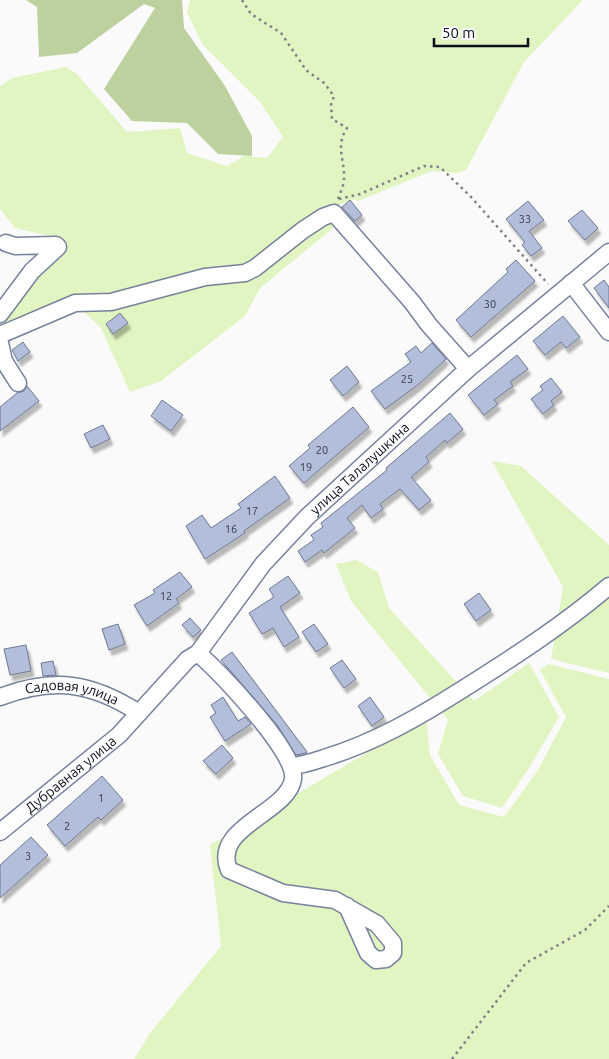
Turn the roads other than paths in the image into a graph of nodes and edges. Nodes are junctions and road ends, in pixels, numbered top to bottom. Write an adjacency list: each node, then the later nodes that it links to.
1 (6, 243): 4 (street)
2 (609, 252): 3 (street, улица Талалушкина)
3 (571, 283): 5 (street); 7 (street, улица Талалушкина)
4 (0, 314)
5 (609, 332)
6 (0, 339): 7 (street); 8 (street)
7 (468, 369): 10 (street, улица Талалушкина)
8 (18, 383)
9 (609, 586): 13 (street)
10 (198, 652): 12 (street, улица Талалушкина); 13 (street)
11 (0, 697): 12 (street, Садовая улица)
12 (139, 714): 14 (street, Дубравная улица)
13 (291, 766): 15 (street)
14 (0, 832)
15 (347, 906)

